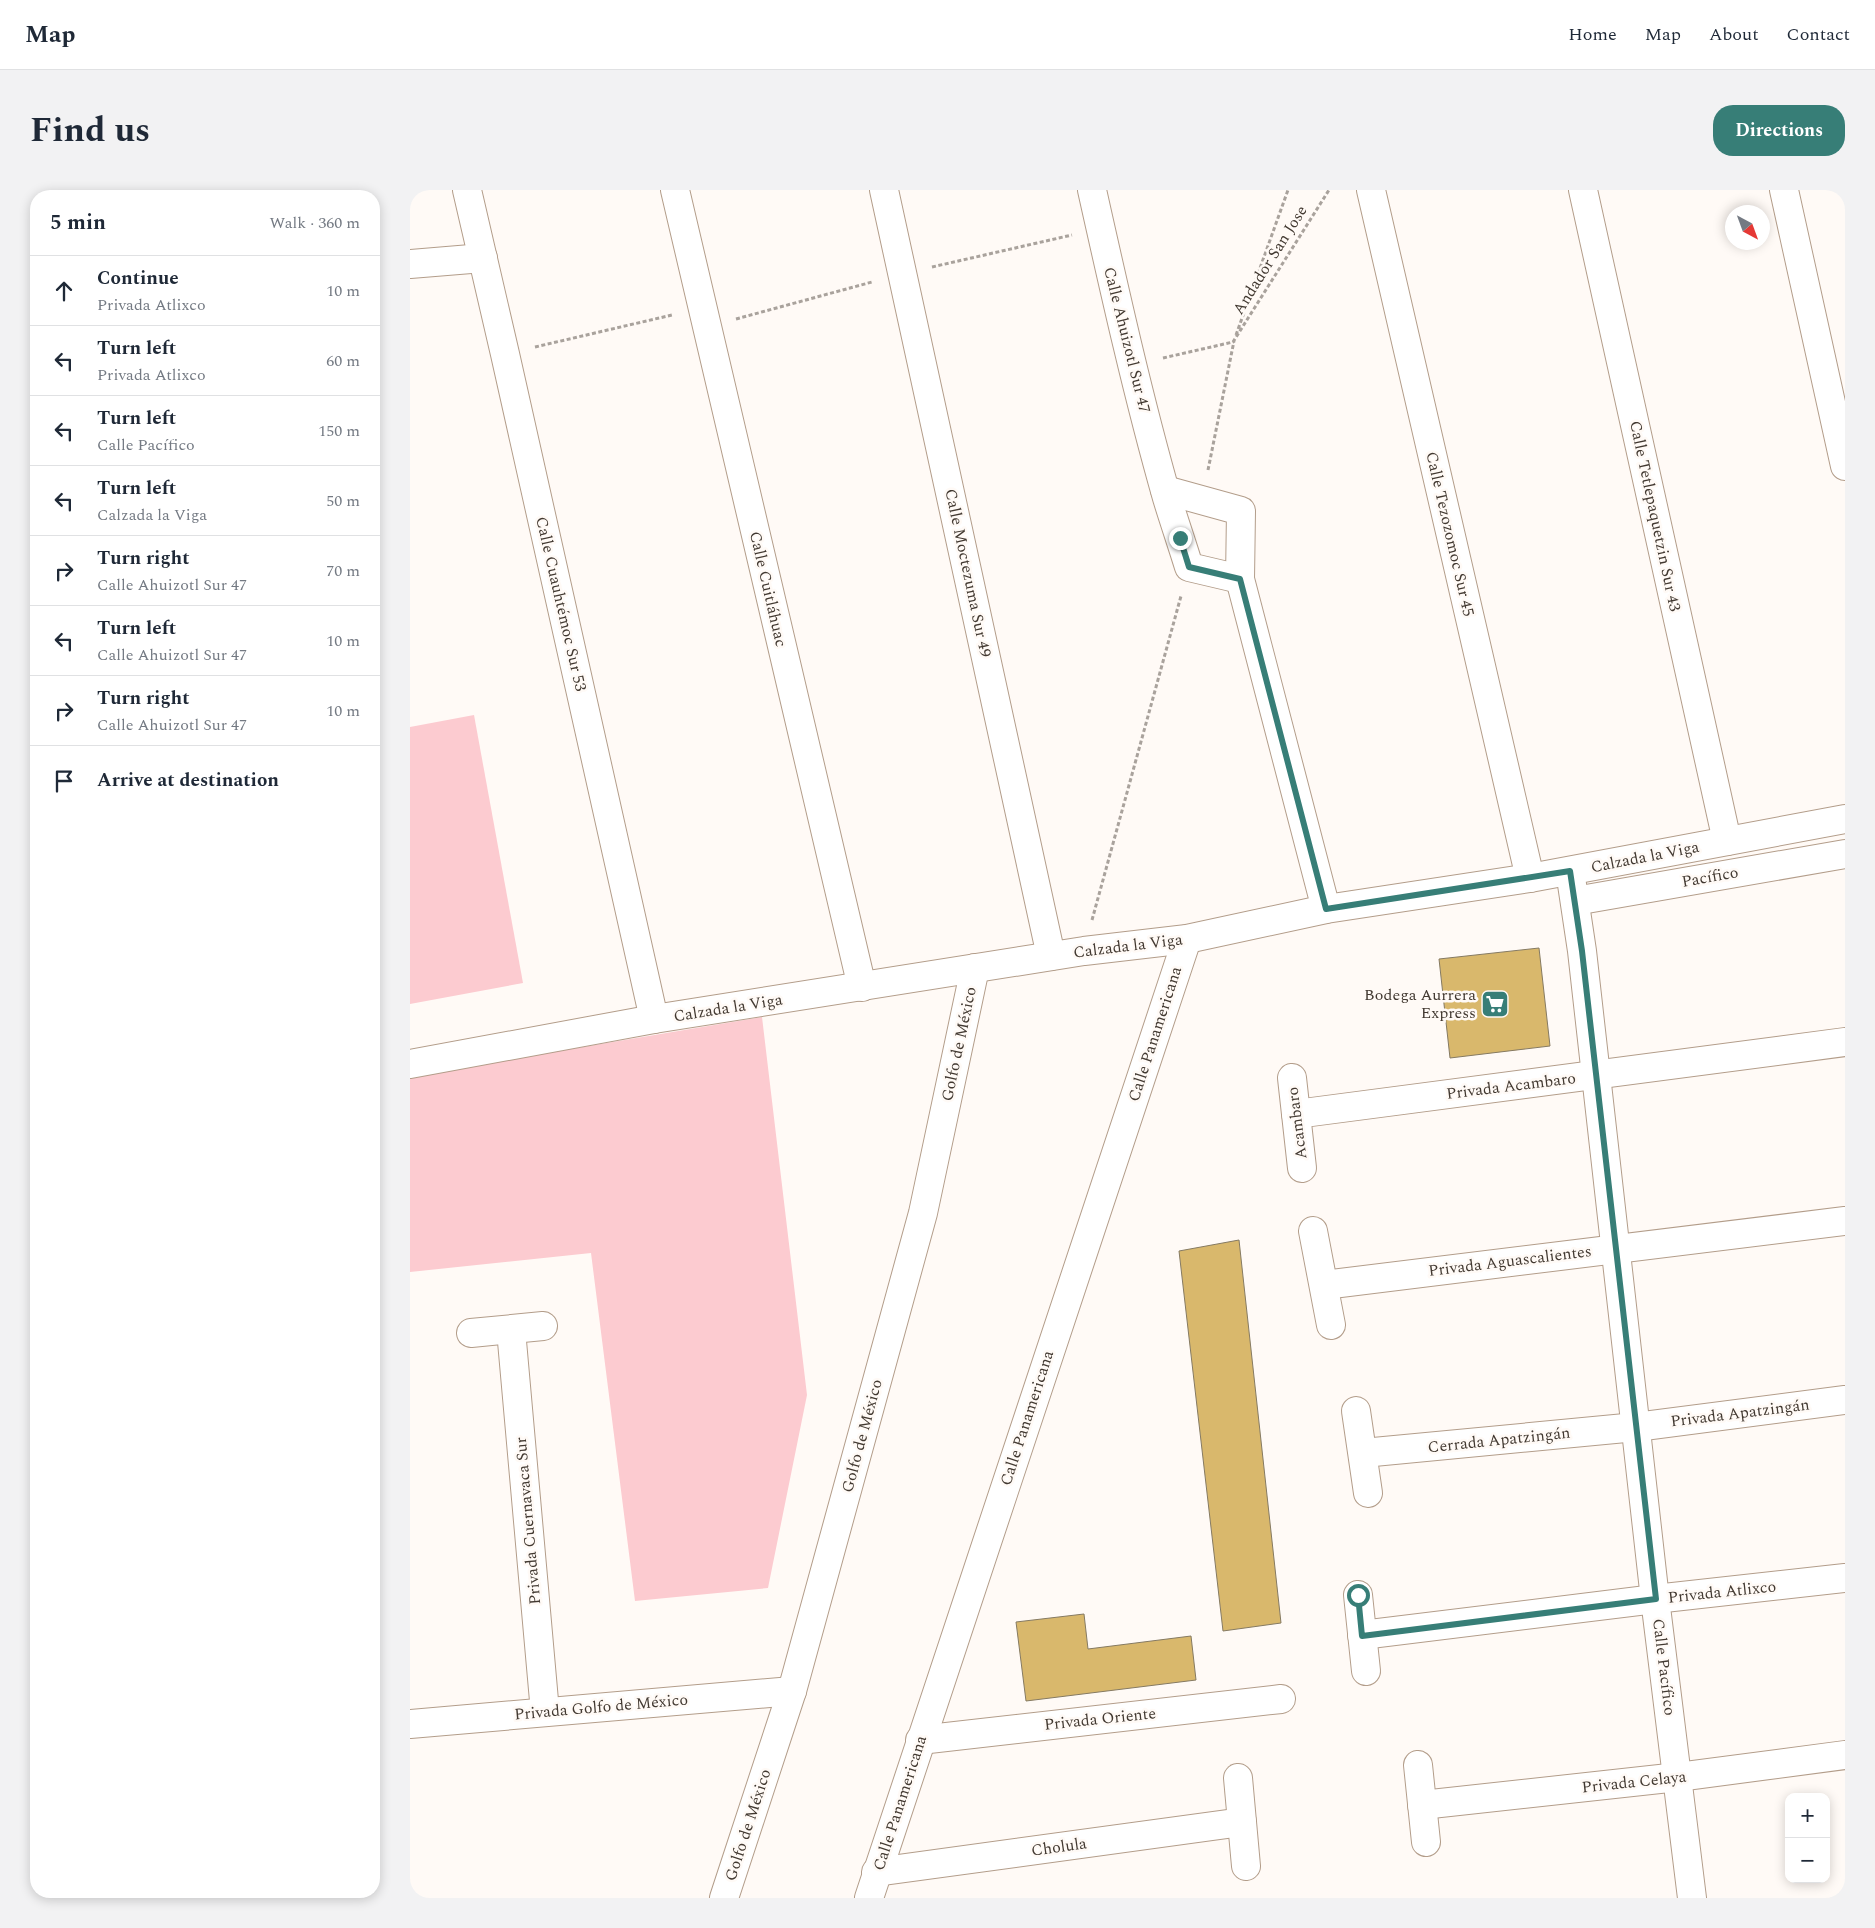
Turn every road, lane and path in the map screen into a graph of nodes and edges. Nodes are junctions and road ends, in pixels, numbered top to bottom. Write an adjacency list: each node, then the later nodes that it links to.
1 (466, 190): 9 (street, Calle Cuauhtémoc Sur 53)
2 (675, 190): 25 (street, Calle Cuitláhuac)
3 (884, 190): 23 (street, Calle Moctezuma Sur 49)
4 (1092, 190): 13 (street, Calle Ahuizotl Sur 47)
5 (1329, 190): 11 (path, Andador San Jose)
6 (1371, 190): 19 (street, Calle Tezozomoc Sur 45)
7 (1583, 190): 16 (street, Calle Tetlepaquetzin Sur 43)
8 (1784, 190): 12 (street)
9 (483, 258): 10 (street); 26 (street, Calle Cuauhtémoc Sur 53)
10 (410, 264)
11 (1234, 342)
12 (1845, 466)
13 (1165, 490): 14 (street, Calle Ahuizotl Sur 47); 14 (street)
14 (1240, 579): 21 (street)
15 (1845, 819): 16 (street, Calzada la Viga)
16 (1727, 841): 18 (street, Calzada la Viga)
17 (1845, 854): 20 (street, Pacífico)
18 (1570, 871): 19 (street, Calzada la Viga); 20 (street, Calle Pacífico)
19 (1530, 878): 21 (street, Calzada la Viga)
20 (1575, 901): 29 (street, Calle Pacífico)
21 (1326, 909): 22 (street, Calzada la Viga)
22 (1187, 939): 23 (street, Calzada la Viga); 55 (street, Calle Panamericana)
23 (1051, 956): 24 (street, Calzada la Viga)
24 (975, 968): 25 (street, Calzada la Viga); 51 (street, Golfo de México)
25 (862, 987): 26 (street, Calzada la Viga)
26 (654, 1019): 28 (street, Calzada la Viga)
27 (1845, 1042): 29 (street, Privada Acambaro)
28 (410, 1064)
29 (1596, 1075): 31 (street, Privada Acambaro); 35 (street, Calle Pacífico)
30 (1292, 1078): 31 (street, Acambaro)
31 (1296, 1114): 32 (street, Acambaro)
32 (1302, 1168)
33 (1845, 1222): 35 (street, Privada Aguascalientes)
34 (1313, 1230): 36 (street)
35 (1616, 1248): 36 (street, Privada Aguascalientes); 43 (street, Calle Pacífico)
36 (1324, 1285): 37 (street)
37 (1331, 1325)
38 (544, 1326): 39 (street)
39 (511, 1330): 40 (street); 53 (street, Privada Cuernavaca Sur)
40 (471, 1333)
41 (1845, 1400): 43 (street, Privada Apatzingán)
42 (1356, 1411): 44 (street)
43 (1636, 1426): 44 (street, Cerrada Apatzingán); 48 (street, Calle Pacífico)
44 (1363, 1453): 45 (street)
45 (1368, 1493)
46 (1845, 1578): 48 (street, Privada Atlixco)
47 (1358, 1595): 49 (street)
48 (1656, 1599): 49 (street, Privada Atlixco); 59 (street, Calle Pacífico)
49 (1362, 1636): 50 (street)
50 (1366, 1672)
51 (792, 1691): 53 (street, Privada Golfo de México); 65 (street, Golfo de México)
52 (1281, 1699): 55 (street, Privada Oriente)
53 (545, 1712): 54 (street, Privada Golfo de México)
54 (410, 1724)
55 (920, 1740): 64 (street, Calle Panamericana)
56 (1845, 1755): 59 (street, Privada Celaya)
57 (1418, 1766): 60 (street)
58 (1238, 1778): 61 (street)
59 (1678, 1778): 60 (street, Privada Celaya); 67 (street, Calle Pacífico)
60 (1422, 1805): 62 (street)
61 (1242, 1822): 63 (street); 64 (street, Cholula)
62 (1426, 1842)
63 (1246, 1866)
64 (876, 1872): 66 (street, Calle Panamericana)
65 (724, 1898)
66 (869, 1898)
67 (1692, 1898)

